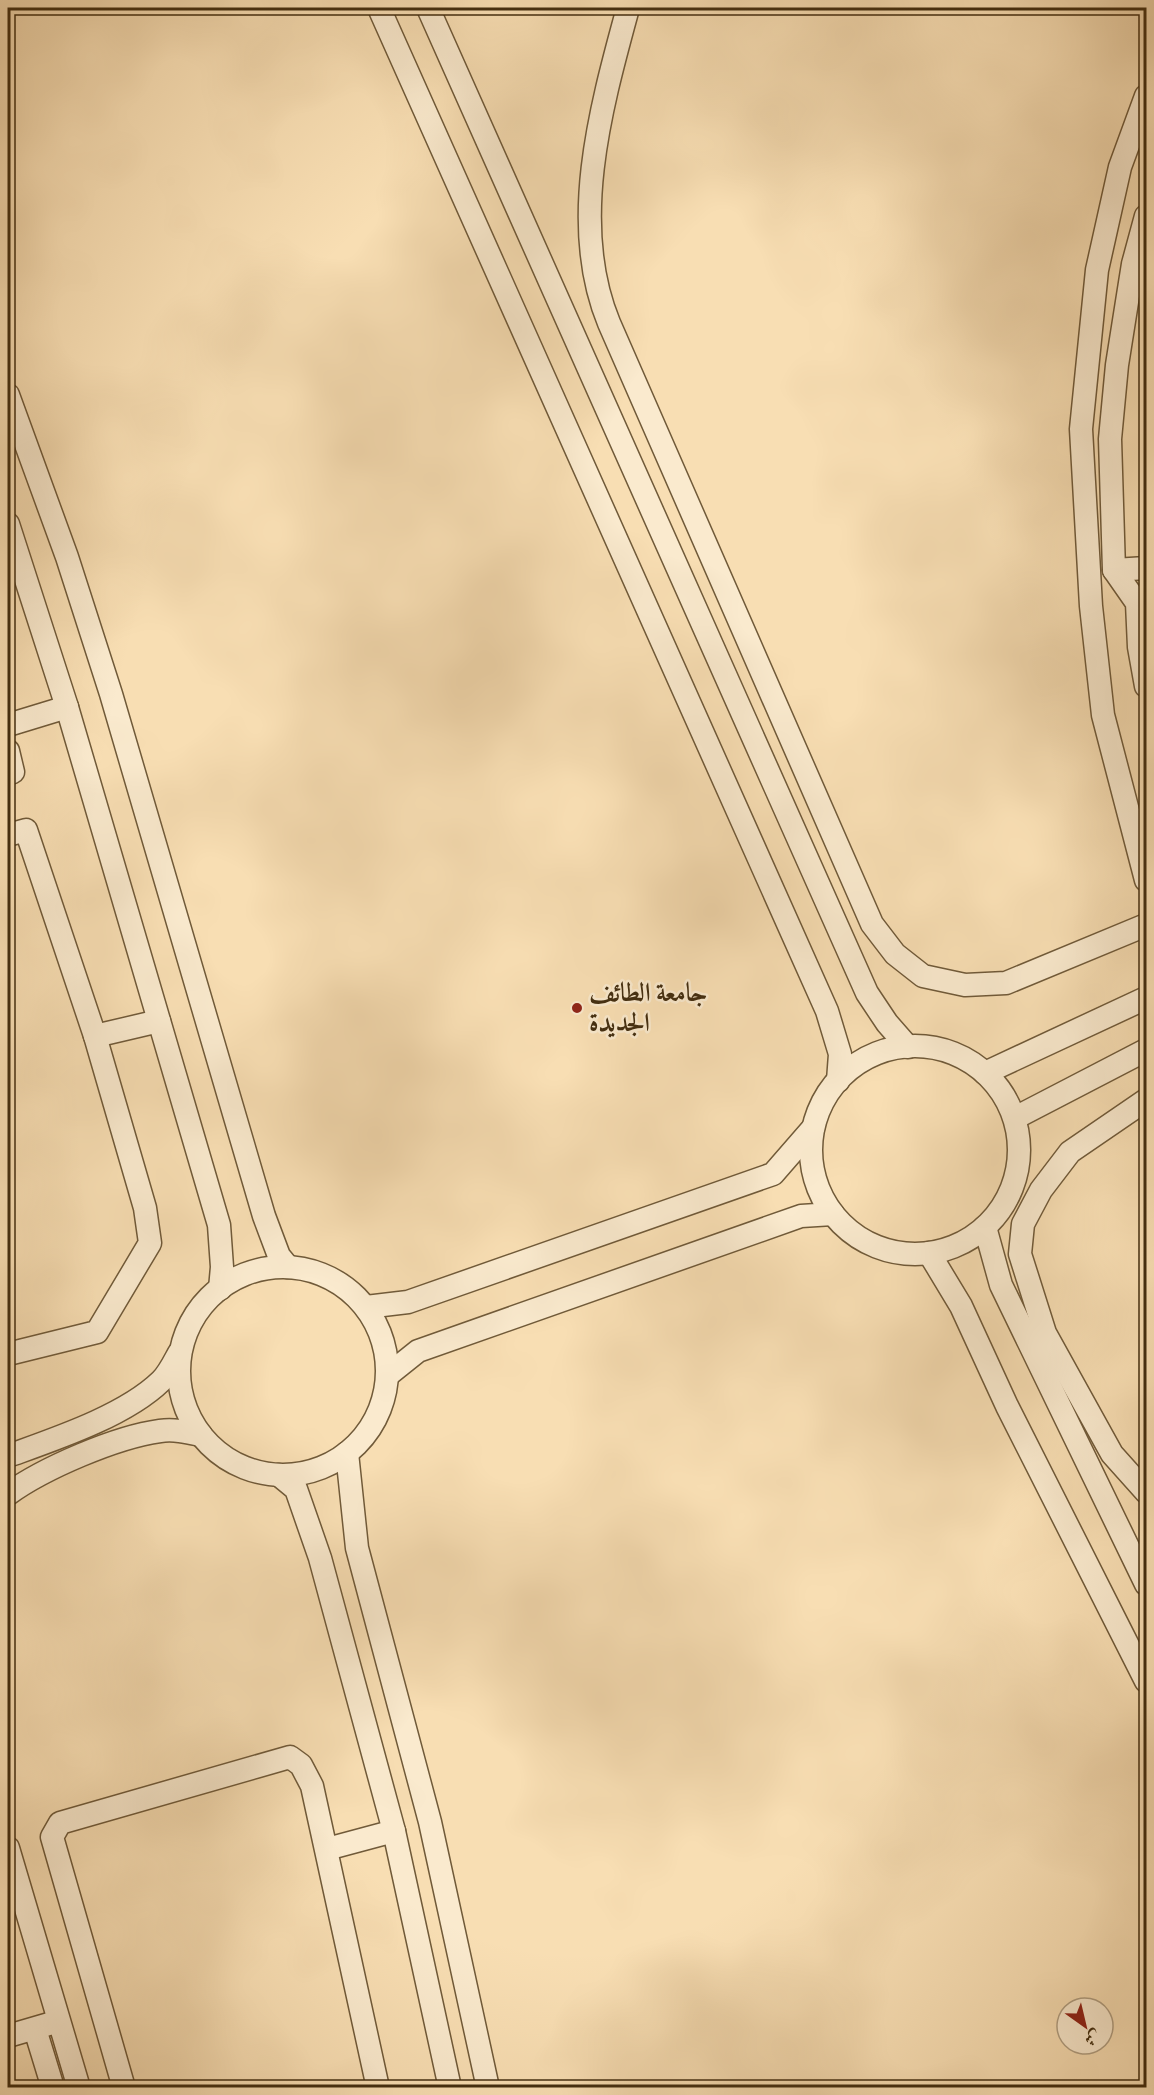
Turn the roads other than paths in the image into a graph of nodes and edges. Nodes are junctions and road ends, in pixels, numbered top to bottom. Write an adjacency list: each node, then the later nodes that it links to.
1 (378, 8): 25 (lane)
2 (428, 8): 22 (lane)
3 (627, 8): 18 (lane)
4 (1146, 96): 17 (lane)
5 (1146, 216): 9 (lane)
6 (8, 395): 32 (lane)
7 (8, 524): 12 (lane)
8 (1146, 568): 9 (lane)
9 (1114, 570): 10 (lane)
10 (1142, 603): 11 (lane)
11 (1146, 686)
12 (68, 708): 13 (lane); 20 (lane)
13 (8, 725)
14 (8, 751): 15 (lane)
15 (8, 774)
16 (8, 836): 21 (lane)
17 (1146, 880)
18 (1146, 925)
19 (1146, 998): 24 (lane)
20 (159, 1021): 21 (lane); 33 (lane)
21 (95, 1036): 36 (lane)
22 (908, 1047): 24 (lane); 25 (lane)
23 (1146, 1050): 27 (lane)
24 (986, 1073): 27 (lane)
25 (838, 1081): 28 (lane)
26 (1146, 1100): 42 (lane)
27 (1015, 1118): 30 (lane)
28 (813, 1128): 29 (lane); 34 (lane)
29 (833, 1214): 31 (lane); 37 (lane)
30 (985, 1227): 31 (lane); 44 (lane)
31 (929, 1253): 45 (lane)
32 (288, 1267): 33 (lane); 34 (lane)
33 (220, 1289): 35 (lane)
34 (366, 1307): 37 (lane)
35 (182, 1349): 38 (lane); 40 (lane)
36 (8, 1354)
37 (388, 1375): 39 (lane)
38 (201, 1435): 41 (lane); 43 (lane)
39 (347, 1453): 41 (lane); 57 (lane)
40 (8, 1456)
41 (279, 1475): 46 (lane)
42 (1146, 1492)
43 (8, 1494)
44 (1146, 1584)
45 (1146, 1681)
46 (394, 1831): 48 (lane); 56 (lane)
47 (8, 1848): 49 (lane)
48 (327, 1849): 54 (lane); 55 (lane)
49 (60, 2021): 50 (lane); 53 (lane)
50 (35, 2029): 51 (lane); 52 (lane)
51 (8, 2036)
52 (53, 2088)
53 (79, 2088)
54 (124, 2088)
55 (378, 2088)
56 (450, 2088)
57 (488, 2088)

